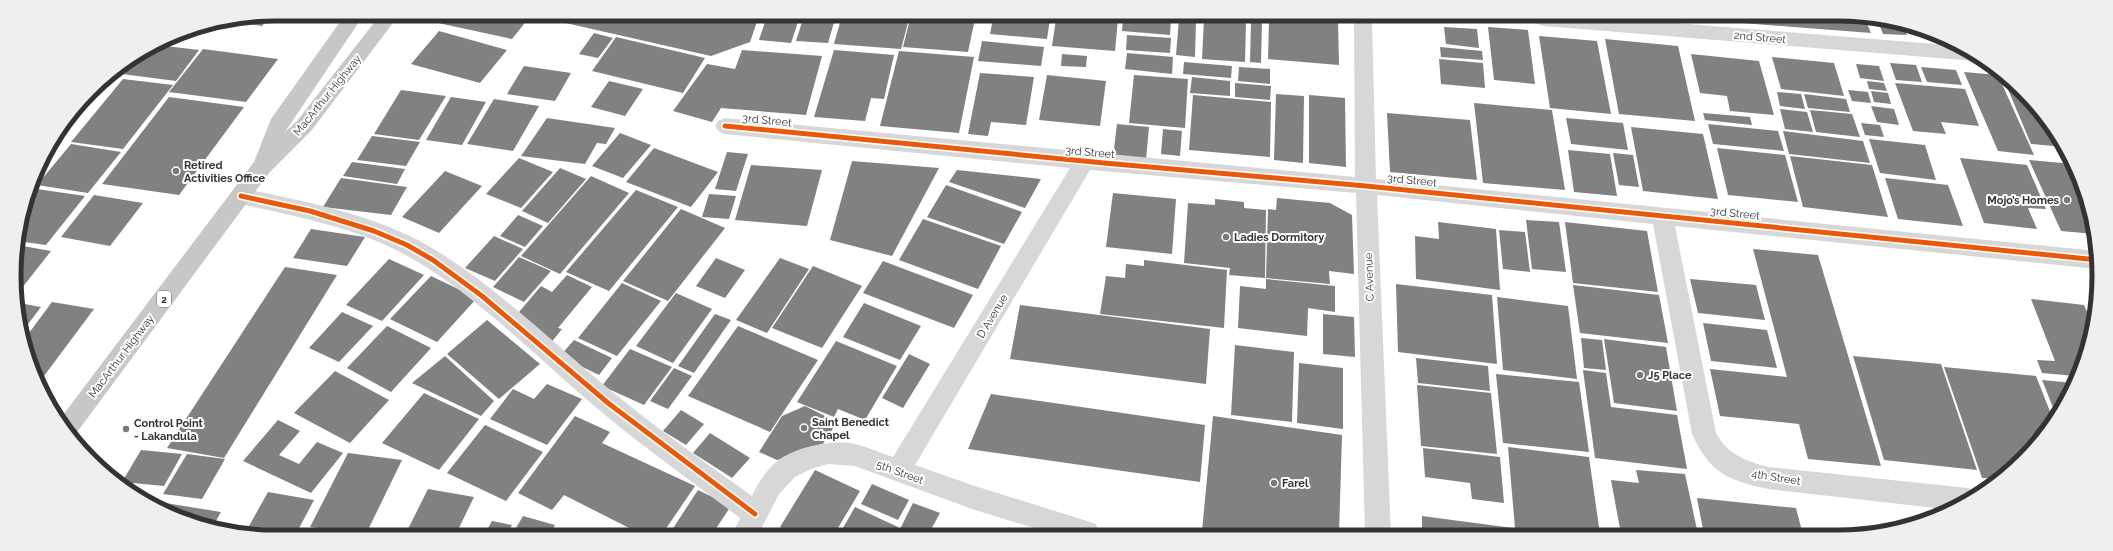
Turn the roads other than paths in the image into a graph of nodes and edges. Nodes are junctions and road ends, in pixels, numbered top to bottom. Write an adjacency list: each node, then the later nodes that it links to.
1 (351, 21): 8 (highway, MacArthur Highway / 2)
2 (385, 21): 8 (highway, MacArthur Highway / 2)
3 (1363, 21): 9 (street, C Avenue)
4 (1569, 21): 5 (street, 2nd Street)
5 (1961, 53)
6 (725, 126): 7 (street, 3rd Street)
7 (1085, 161): 9 (street, 3rd Street); 14 (street, D Avenue)
8 (262, 167): 10 (highway, MacArthur Highway / 2)
9 (1366, 186): 11 (street, 3rd Street); 18 (street, C Avenue)
10 (241, 196): 13 (highway, MacArthur Highway / 2); 16 (street)
11 (1662, 215): 12 (street, 3rd Street); 15 (street, 4th Street)
12 (2091, 259)
13 (70, 425)
14 (898, 471): 16 (street, 5th Street); 17 (street, 5th Street)
15 (1959, 499)
16 (750, 524)
17 (1075, 530)
18 (1378, 530)

